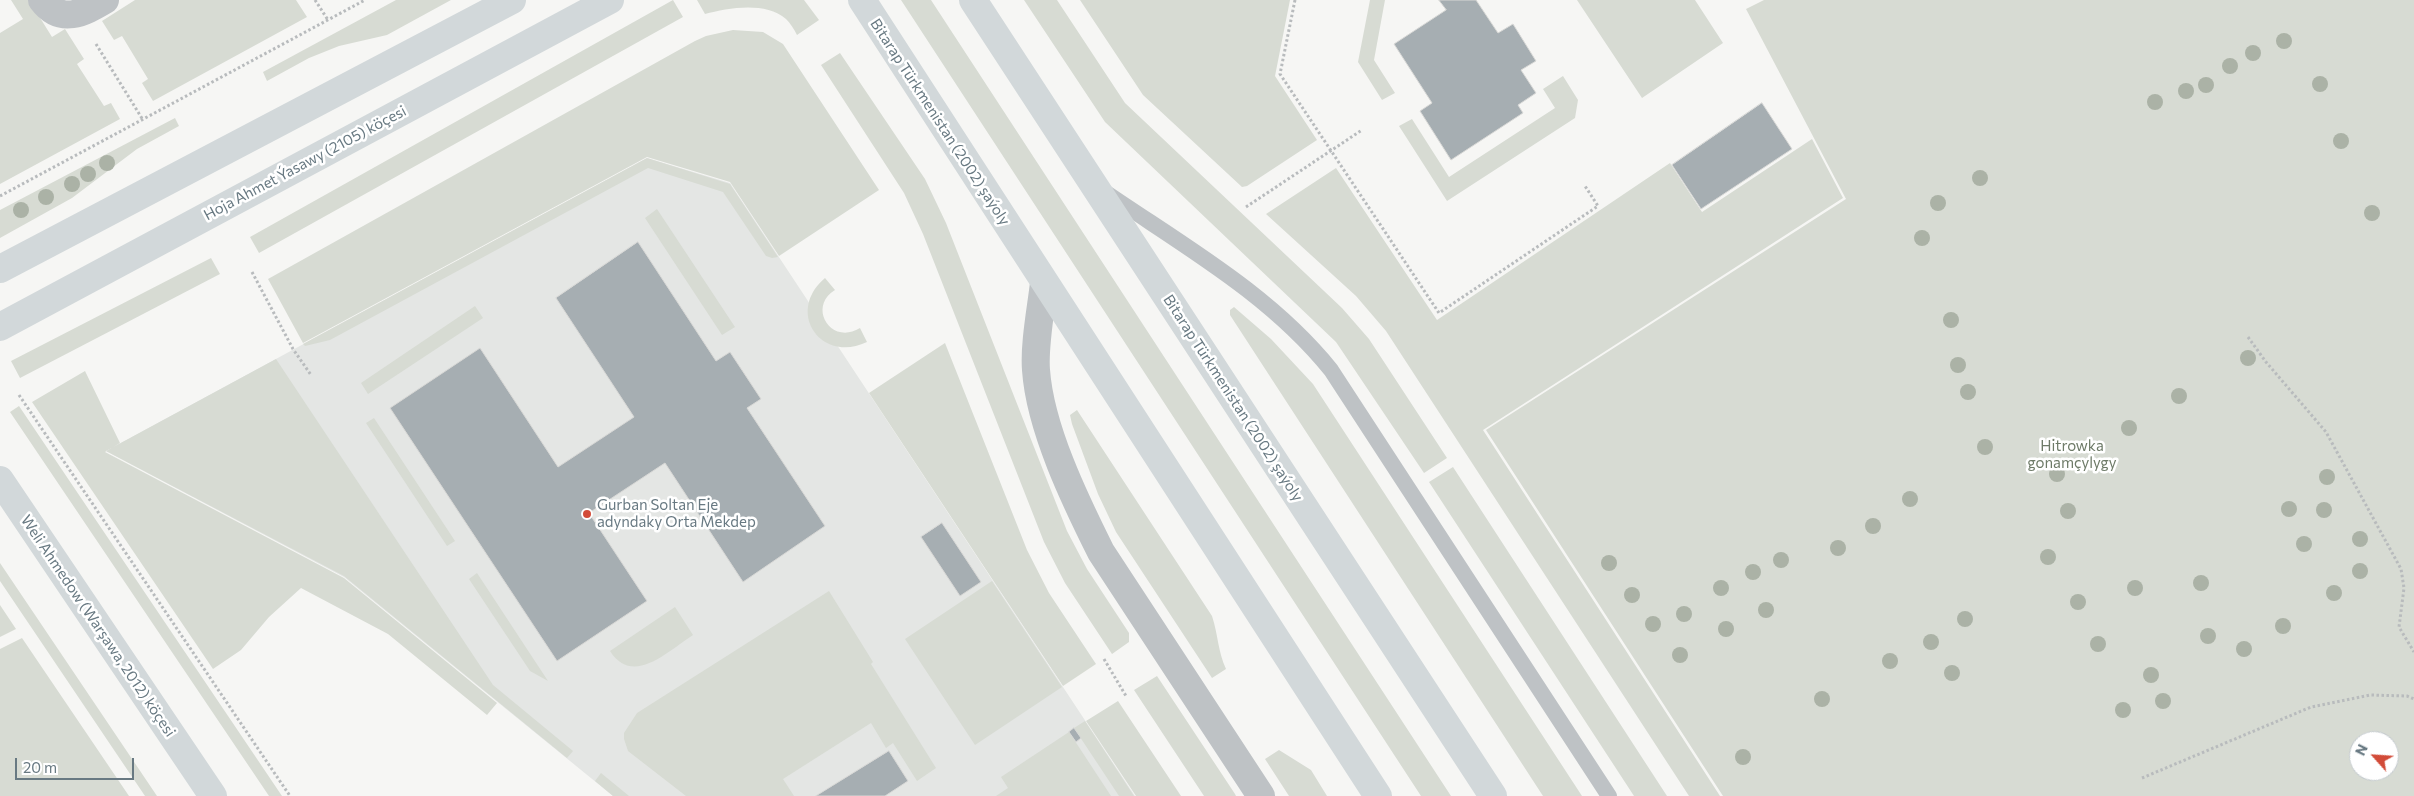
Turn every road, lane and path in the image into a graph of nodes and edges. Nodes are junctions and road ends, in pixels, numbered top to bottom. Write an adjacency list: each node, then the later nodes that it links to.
1 (42, 0): 9 (street)
2 (315, 0): 10 (path)
3 (365, 0): 10 (path)
4 (512, 0): 18 (main road)
5 (610, 0): 21 (main road, Hoja Ahmet Ýasawy (2105) köçesi)
6 (862, 0): 20 (main road, Bitarap Türkmenistan (2002) şaýoly)
7 (973, 0): 14 (main road, Bitarap Türkmenistan (2002) şaýoly)
8 (1295, 0): 13 (path)
9 (94, 6): 11 (path)
10 (328, 20): 11 (path)
11 (143, 120): 16 (path)
12 (1362, 130): 13 (path)
13 (1331, 150): 15 (path); 17 (path)
14 (1094, 184): 35 (main road, Bitarap Türkmenistan (2002) şaýoly); 36 (lane)
15 (1585, 186)
16 (0, 196)
17 (1246, 207)
18 (0, 269)
19 (252, 272): 23 (path)
20 (1044, 283): 33 (street); 34 (main road, Bitarap Türkmenistan (2002) şaýoly)
21 (0, 327)
22 (2248, 337): 26 (path)
23 (311, 375)
24 (19, 395): 32 (path)
25 (0, 480): 31 (main road, Weli Ahmedow (Warşawa, 2012) köçesi)
26 (2414, 652)
27 (1104, 659): 28 (path)
28 (1126, 696)
29 (2414, 699): 30 (path)
30 (2142, 778)
31 (213, 796)
32 (290, 796)
33 (1260, 796)
34 (1378, 796)
35 (1493, 796)
36 (1609, 796)

